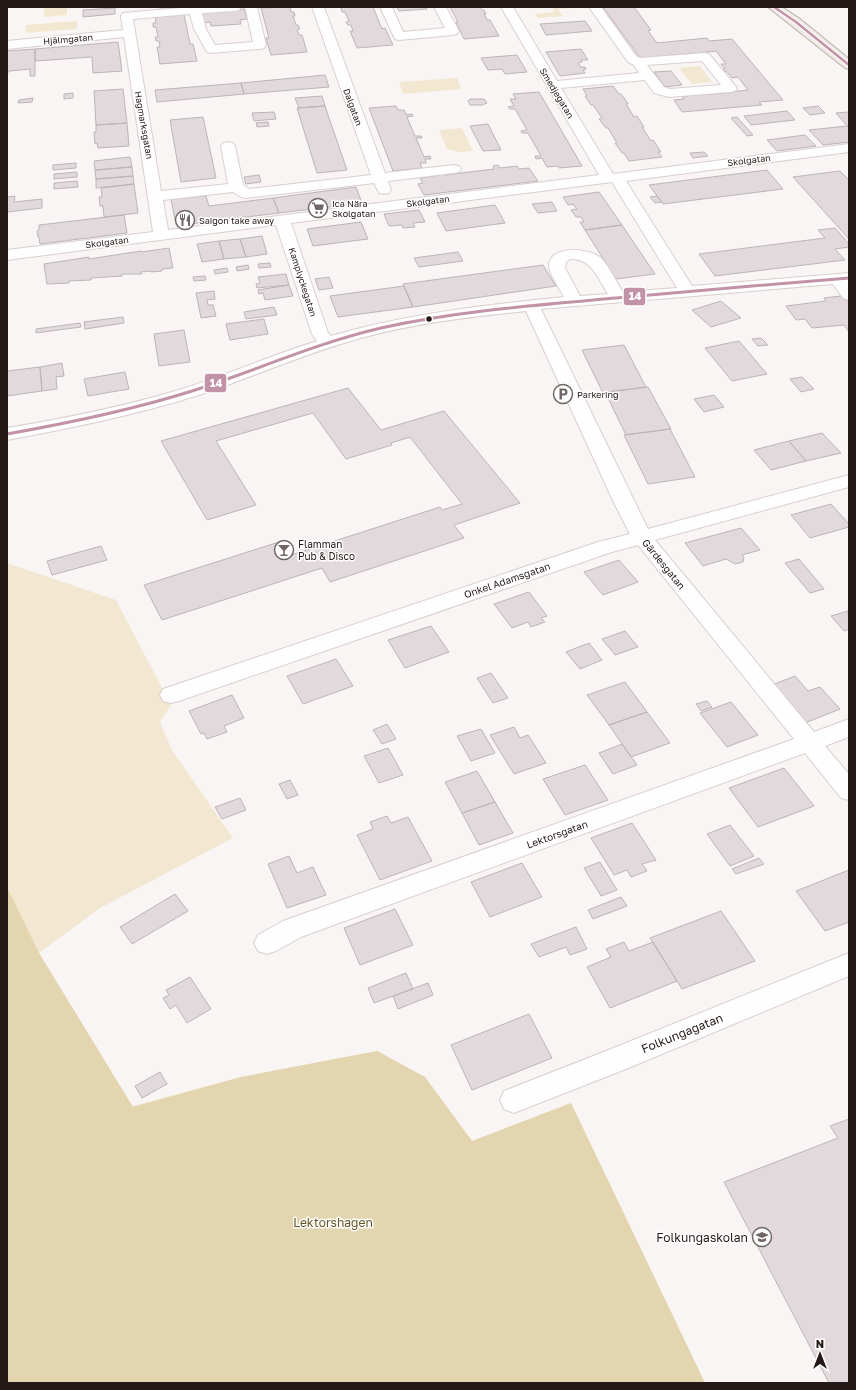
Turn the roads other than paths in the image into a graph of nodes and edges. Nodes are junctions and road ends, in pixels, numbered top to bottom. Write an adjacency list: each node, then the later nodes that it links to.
1 (235, 7): 10 (street)
2 (251, 7): 10 (street)
3 (318, 7): 22 (street, Dalgatan)
4 (386, 7): 5 (street)
5 (440, 7)
6 (507, 7): 18 (street, Smedjegatan)
7 (595, 7): 15 (street)
8 (774, 7): 16 (main road)
9 (791, 7): 14 (main road)
10 (198, 9): 11 (street)
11 (145, 11): 12 (street, Hagmarksgatan)
12 (130, 33): 13 (street, Hjälmgatan); 25 (street, Hagmarksgatan)
13 (7, 45)
14 (849, 50)
15 (638, 62): 17 (street); 17 (street)
16 (849, 65)
17 (648, 76): 18 (street)
18 (552, 85): 23 (street, Smedjegatan)
19 (228, 146): 24 (street)
20 (849, 148): 23 (street, Skolgatan)
21 (454, 169): 22 (street)
22 (380, 177): 24 (street); 26 (street, Dalgatan)
23 (612, 178): 26 (street, Skolgatan); 31 (street, Smedjegatan)
24 (236, 186): 25 (street)
25 (156, 196): 28 (street, Hagmarksgatan)
26 (390, 206): 27 (street, Skolgatan)
27 (282, 220): 28 (street, Skolgatan); 36 (street, Kamplyckegatan)
28 (162, 235): 29 (street, Skolgatan)
29 (7, 255)
30 (843, 278): 31 (street); 32 (street)
31 (688, 292): 33 (street)
32 (849, 295)
33 (618, 297): 34 (street); 34 (street)
34 (574, 301): 35 (street)
35 (530, 305): 36 (street); 39 (street, Gärdesgatan)
36 (327, 343): 37 (street)
37 (7, 434)
38 (849, 481): 39 (street, Onkel Adamsgatan)
39 (642, 537): 40 (street, Onkel Adamsgatan); 42 (street, Gärdesgatan)
40 (171, 695)
41 (849, 728): 42 (street, Lektorsgatan)
42 (810, 743): 43 (street, Gärdesgatan); 44 (street, Lektorsgatan)
43 (849, 792)
44 (267, 943)
45 (849, 964): 46 (street, Folkungagatan)
46 (514, 1100)

